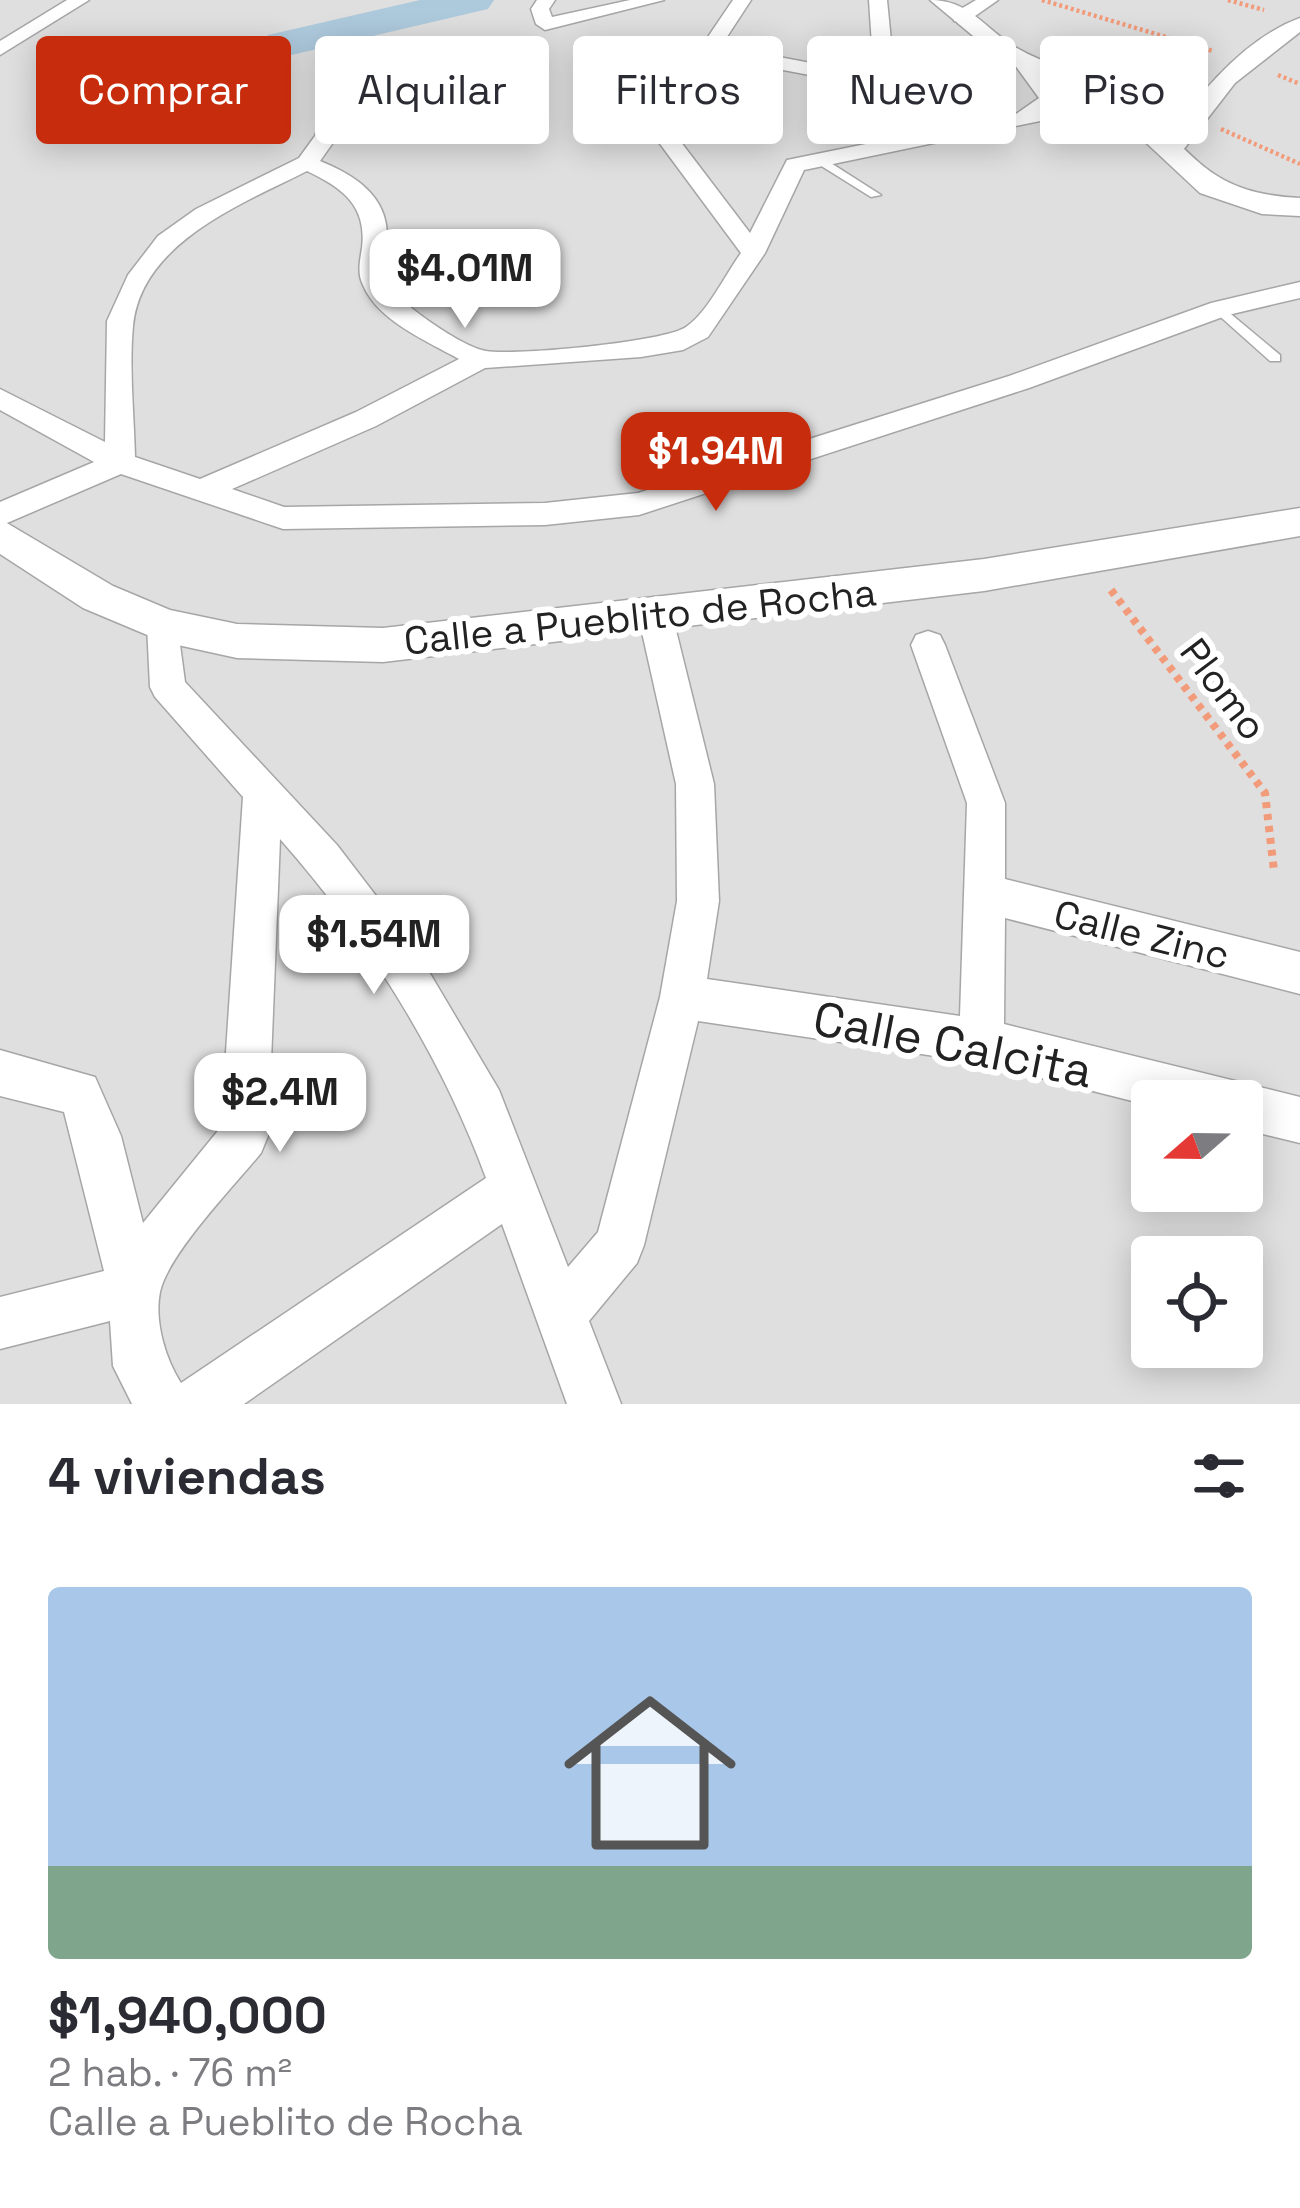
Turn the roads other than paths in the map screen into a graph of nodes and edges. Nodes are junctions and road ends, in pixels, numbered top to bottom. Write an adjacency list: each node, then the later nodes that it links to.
1 (80, 0): 11 (street)
2 (546, 0): 3 (street)
3 (655, 0)
4 (742, 0): 9 (street)
5 (878, 0): 10 (street)
6 (989, 0): 7 (street)
7 (951, 8): 12 (street)
8 (1300, 24): 21 (street)
9 (719, 36)
10 (881, 36)
11 (0, 50)
12 (1022, 61): 13 (street); 15 (street)
13 (1040, 69)
14 (1040, 115): 15 (street)
15 (1024, 117): 16 (street)
16 (1016, 119)
17 (321, 144): 23 (street)
18 (671, 144): 26 (street)
19 (900, 144): 22 (street)
20 (1166, 144): 21 (street)
21 (1172, 149): 25 (street)
22 (820, 160): 24 (lane); 26 (street)
23 (308, 163): 30 (street); 32 (street)
24 (875, 195)
25 (1300, 207)
26 (753, 253): 30 (street)
27 (1300, 290): 28 (street)
28 (1220, 309): 29 (lane); 33 (street)
29 (1275, 358)
30 (479, 360): 33 (street)
31 (0, 398): 32 (street)
32 (120, 463): 33 (street); 34 (street)
33 (205, 489)
34 (0, 515)
35 (1300, 522): 37 (street, Calle a Pueblito de Rocha)
36 (0, 535): 38 (street, Calle a Pueblito de Rocha)
37 (654, 610): 38 (street, Calle a Pueblito de Rocha); 43 (street)
38 (164, 625): 40 (street)
39 (928, 645): 41 (street)
40 (263, 792): 49 (street); 50 (street)
41 (983, 893): 42 (street, Calle Zinc); 44 (street)
42 (1300, 974)
43 (682, 997): 44 (street, Calle Calcita); 51 (street)
44 (982, 1041): 46 (street, Calle Calcita)
45 (0, 1072): 50 (street)
46 (1138, 1080)
47 (1263, 1111): 48 (street)
48 (1300, 1120)
49 (514, 1186): 51 (street); 54 (street)
50 (134, 1289): 52 (street); 53 (street)
51 (562, 1314): 55 (street)
52 (0, 1323)
53 (163, 1404)
54 (198, 1404)
55 (594, 1404)

